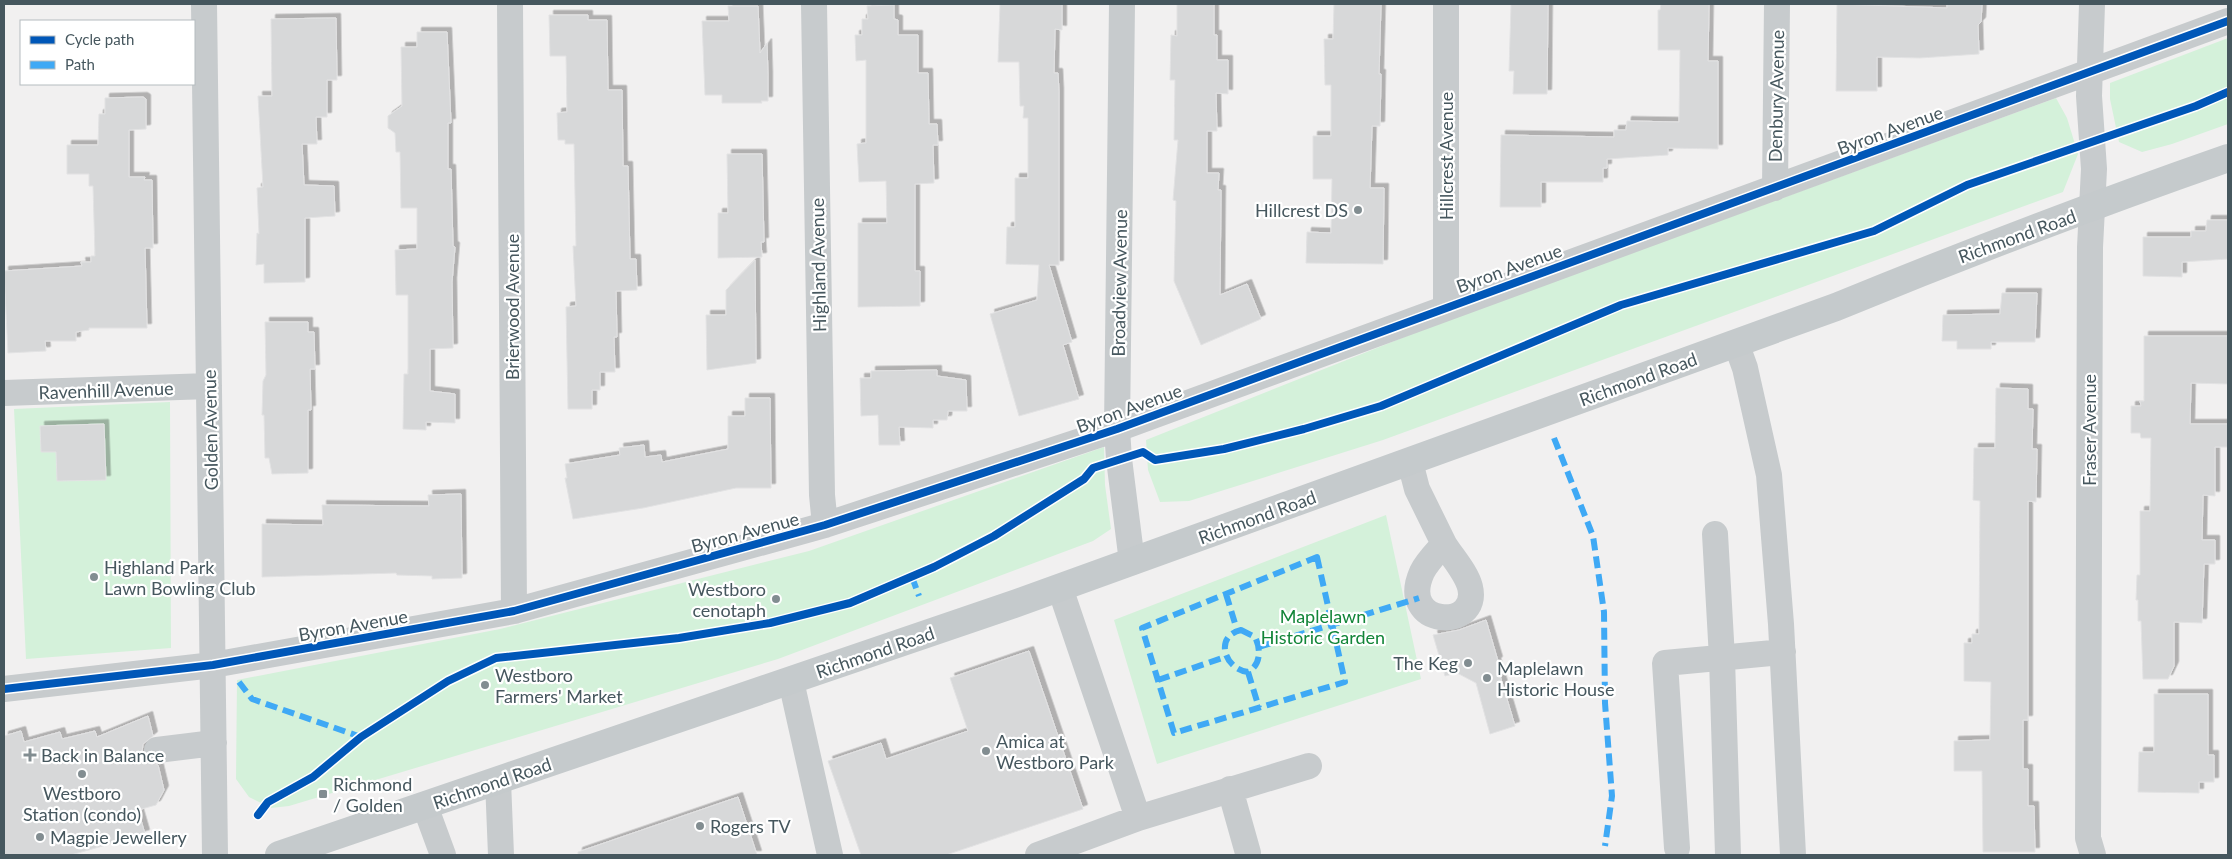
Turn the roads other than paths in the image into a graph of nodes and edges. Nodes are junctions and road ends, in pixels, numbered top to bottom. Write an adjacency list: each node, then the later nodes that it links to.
1 (204, 4): 15 (street, Golden Avenue)
2 (510, 4): 24 (street, Brierwood Avenue)
3 (814, 4): 19 (street, Highland Avenue)
4 (1122, 4): 17 (street, Broadview Avenue)
5 (1446, 4): 13 (street, Hillcrest Avenue)
6 (1777, 4): 11 (street, Denbury Avenue)
7 (2092, 4): 9 (street, Fraser Avenue)
8 (2228, 21): 9 (street, Byron Avenue)
9 (2091, 72): 11 (street, Byron Avenue); 12 (street, Fraser Avenue)
10 (2228, 158): 12 (main road, Richmond Road)
11 (1775, 188): 13 (street, Byron Avenue)
12 (2091, 208): 14 (main road, Richmond Road); 47 (street, Fraser Avenue)
13 (1446, 308): 17 (street, Byron Avenue)
14 (1736, 343): 18 (main road, Richmond Road); 25 (street)
15 (209, 386): 16 (street, Ravenhill Avenue); 27 (street, Golden Avenue)
16 (4, 393)
17 (1117, 429): 19 (street, Byron Avenue); 22 (street, Broadview Avenue)
18 (1410, 462): 21 (street); 22 (main road, Richmond Road)
19 (825, 525): 24 (street, Byron Avenue)
20 (1715, 534): 26 (street)
21 (1444, 544)
22 (1132, 562): 23 (main road, Richmond Road)
23 (1060, 588): 28 (main road, Richmond Road); 36 (street)
24 (514, 611): 27 (street, Byron Avenue)
25 (1783, 652): 26 (street); 46 (street)
26 (1722, 658): 37 (street); 45 (street)
27 (213, 665): 29 (street, Byron Avenue); 30 (street, Golden Avenue)
28 (791, 681): 33 (main road, Richmond Road); 43 (street)
29 (4, 689)
30 (214, 743): 31 (street); 39 (street, Golden Avenue)
31 (157, 750)
32 (1309, 766): 34 (street)
33 (498, 781): 35 (main road, Richmond Road); 42 (street)
34 (1230, 789): 36 (street); 38 (street)
35 (425, 806): 40 (main road, Richmond Road); 41 (street)
36 (1138, 818): 44 (street)
37 (1677, 848)
38 (1248, 853)
39 (215, 855)
40 (278, 855)
41 (443, 855)
42 (500, 855)
43 (830, 855)
44 (1038, 855)
45 (1728, 855)
46 (1793, 855)
47 (2093, 855)

